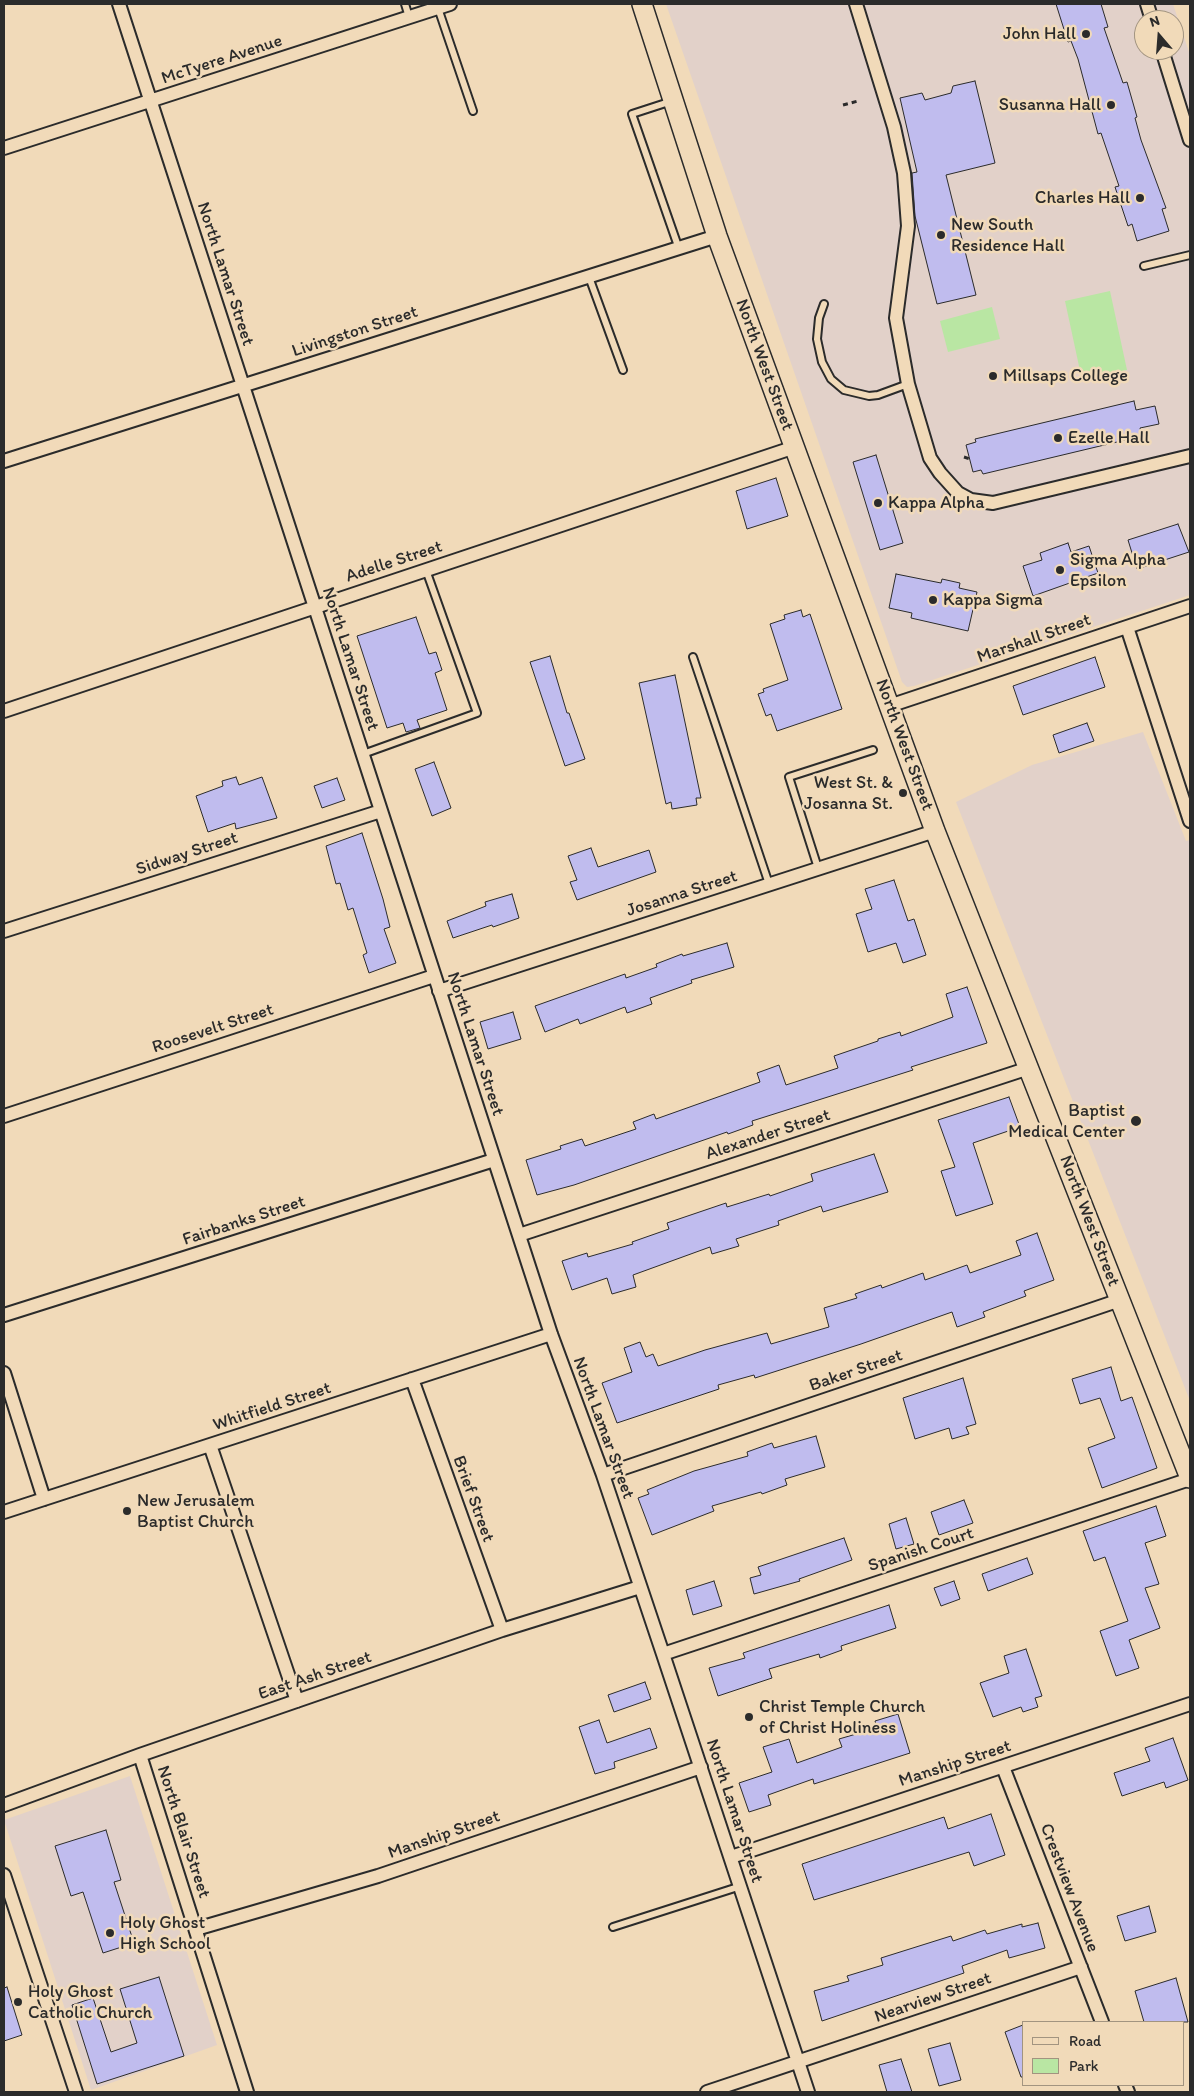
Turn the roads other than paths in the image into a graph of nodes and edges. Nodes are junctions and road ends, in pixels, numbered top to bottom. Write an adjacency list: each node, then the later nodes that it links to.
1 (119, 4): 8 (street, North Lamar Street)
2 (405, 4): 6 (lane)
3 (642, 4): 9 (street, North West Street)
4 (856, 4): 20 (street)
5 (444, 6): 6 (street, McTyere Avenue); 10 (lane)
6 (409, 18): 8 (street, McTyere Avenue)
7 (1165, 60): 11 (street)
8 (150, 101): 12 (street, McTyere Avenue); 21 (street, North Lamar Street)
9 (674, 101): 13 (street, North West Street); 14 (lane)
10 (473, 111)
11 (1190, 140)
12 (4, 148)
13 (717, 236): 14 (street, Livingston Street); 22 (street, North West Street)
14 (679, 248): 17 (street, Livingston Street)
15 (1190, 255): 16 (lane)
16 (1144, 266)
17 (589, 277): 19 (lane); 21 (street, Livingston Street)
18 (824, 304): 20 (lane)
19 (623, 370)
20 (908, 384): 23 (street)
21 (243, 386): 24 (street, Livingston Street); 27 (street, North Lamar Street)
22 (794, 447): 25 (street, Adelle Street); 30 (street, North West Street)
23 (1190, 456)
24 (4, 461)
25 (426, 570): 27 (street, Adelle Street); 33 (lane)
26 (1190, 606): 28 (street, Marshall Street)
27 (315, 607): 31 (street, Adelle Street); 33 (street, North Lamar Street)
28 (1126, 627): 30 (street, Marshall Street); 35 (street)
29 (693, 656): 38 (lane)
30 (890, 706): 36 (street, North West Street)
31 (4, 710)
32 (873, 750): 37 (lane)
33 (363, 754): 34 (street, North Lamar Street)
34 (381, 811): 39 (street, Sidway Street); 40 (street, North Lamar Street)
35 (1190, 821)
36 (935, 831): 37 (street, Josanna Street); 42 (street, North West Street)
37 (818, 868): 38 (street, Josanna Street)
38 (769, 884): 41 (street, Josanna Street)
39 (4, 931)
40 (434, 976): 41 (street, North Lamar Street); 43 (street, Roosevelt Street)
41 (439, 991): 44 (street, North Lamar Street)
42 (1028, 1068): 45 (street, Alexander Street); 46 (street, North West Street)
43 (4, 1116)
44 (494, 1160): 45 (street, North Lamar Street); 47 (street, Fairbanks Street)
45 (519, 1235): 48 (street, North Lamar Street)
46 (1120, 1300): 52 (street, Baker Street); 53 (street, North West Street)
47 (4, 1315)
48 (551, 1334): 50 (street, Whitfield Street); 52 (street, North Lamar Street)
49 (4, 1372): 54 (street)
50 (412, 1380): 51 (street, Whitfield Street); 57 (street, Brief Street)
51 (210, 1445): 54 (street, Whitfield Street); 59 (street)
52 (603, 1475): 56 (street, North Lamar Street)
53 (1190, 1478): 58 (street, Spanish Court)
54 (44, 1499): 55 (street, Whitfield Street)
55 (4, 1512)
56 (640, 1587): 57 (street, East Ash Street); 58 (street, North Lamar Street)
57 (502, 1630): 59 (street, East Ash Street)
58 (663, 1654): 62 (street, North Lamar Street)
59 (296, 1701): 61 (street, East Ash Street)
60 (1190, 1704): 63 (street, Manship Street)
61 (140, 1755): 64 (street, East Ash Street); 69 (street, North Blair Street)
62 (702, 1767): 65 (street, North Lamar Street); 69 (street, Manship Street)
63 (1003, 1767): 65 (street, Manship Street); 70 (street, Crestview Avenue)
64 (4, 1805)
65 (731, 1857): 67 (street, North Lamar Street)
66 (4, 1875): 73 (street)
67 (741, 1886): 68 (lane); 72 (street, North Lamar Street)
68 (613, 1927)
69 (196, 1929): 74 (street, North Blair Street)
70 (1080, 1967): 71 (street, Crestview Avenue); 72 (street, Nearview Street)
71 (1102, 2021)
72 (797, 2063): 75 (street, Nearview Street); 76 (street, North Lamar Street)
73 (76, 2092)
74 (247, 2092)
75 (707, 2092)
76 (808, 2092)

